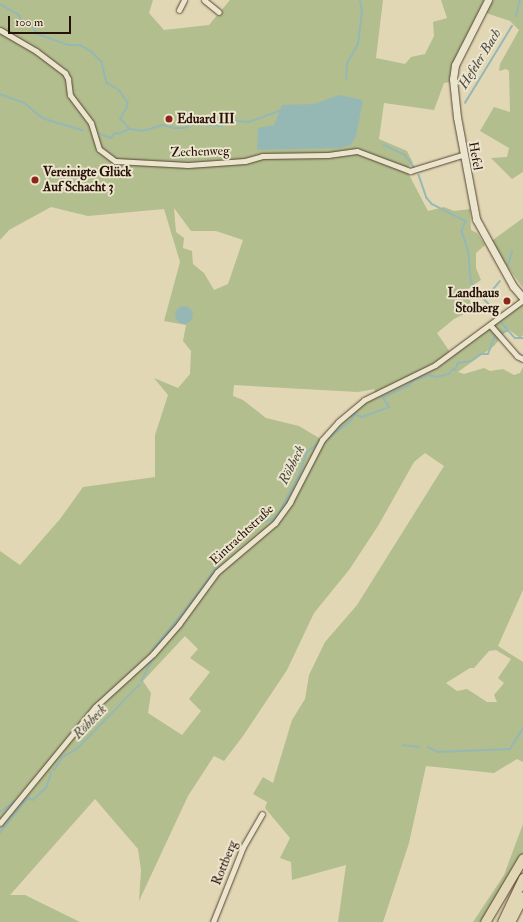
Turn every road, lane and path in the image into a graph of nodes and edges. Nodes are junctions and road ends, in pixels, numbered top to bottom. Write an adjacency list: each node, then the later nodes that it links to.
1 (184, 0): 4 (street)
2 (204, 0): 5 (street)
3 (488, 0): 7 (main road, Hefel)
4 (179, 10)
5 (219, 12)
6 (0, 30): 7 (street, Zechenweg)
7 (462, 155): 8 (main road, Hefel)
8 (523, 299): 9 (street, Eintrachtstraße)
9 (491, 326): 10 (street); 12 (street, Eintrachtstraße)
10 (523, 359)
11 (262, 814): 16 (street, Rottberg)
12 (0, 823)
13 (523, 858): 17 (highway)
14 (523, 878): 18 (highway)
15 (523, 896): 19 (highway)
16 (213, 922)
17 (485, 922)
18 (502, 922)
19 (510, 922)

